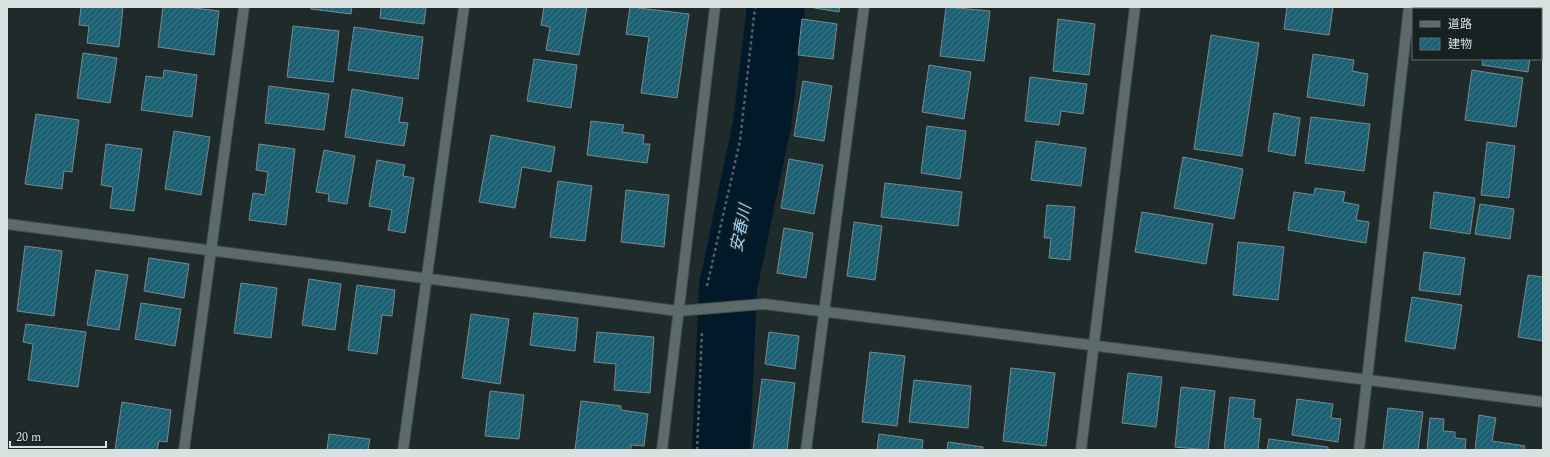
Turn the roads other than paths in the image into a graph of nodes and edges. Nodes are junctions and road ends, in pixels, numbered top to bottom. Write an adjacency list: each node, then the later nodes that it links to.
1 (244, 7): 8 (street)
2 (464, 7): 9 (street)
3 (715, 7): 10 (street)
4 (864, 7): 11 (street)
5 (1135, 7): 12 (street)
6 (1410, 7): 13 (street)
7 (7, 224): 8 (street)
8 (211, 250): 9 (street); 15 (street)
9 (426, 278): 10 (street); 16 (street)
10 (678, 311): 11 (street); 17 (street)
11 (824, 312): 12 (street); 18 (street)
12 (1093, 346): 13 (street); 19 (street)
13 (1368, 380): 14 (street); 20 (street)
14 (1543, 402)
15 (184, 450)
16 (403, 450)
17 (662, 450)
18 (806, 450)
19 (1080, 450)
20 (1359, 450)

